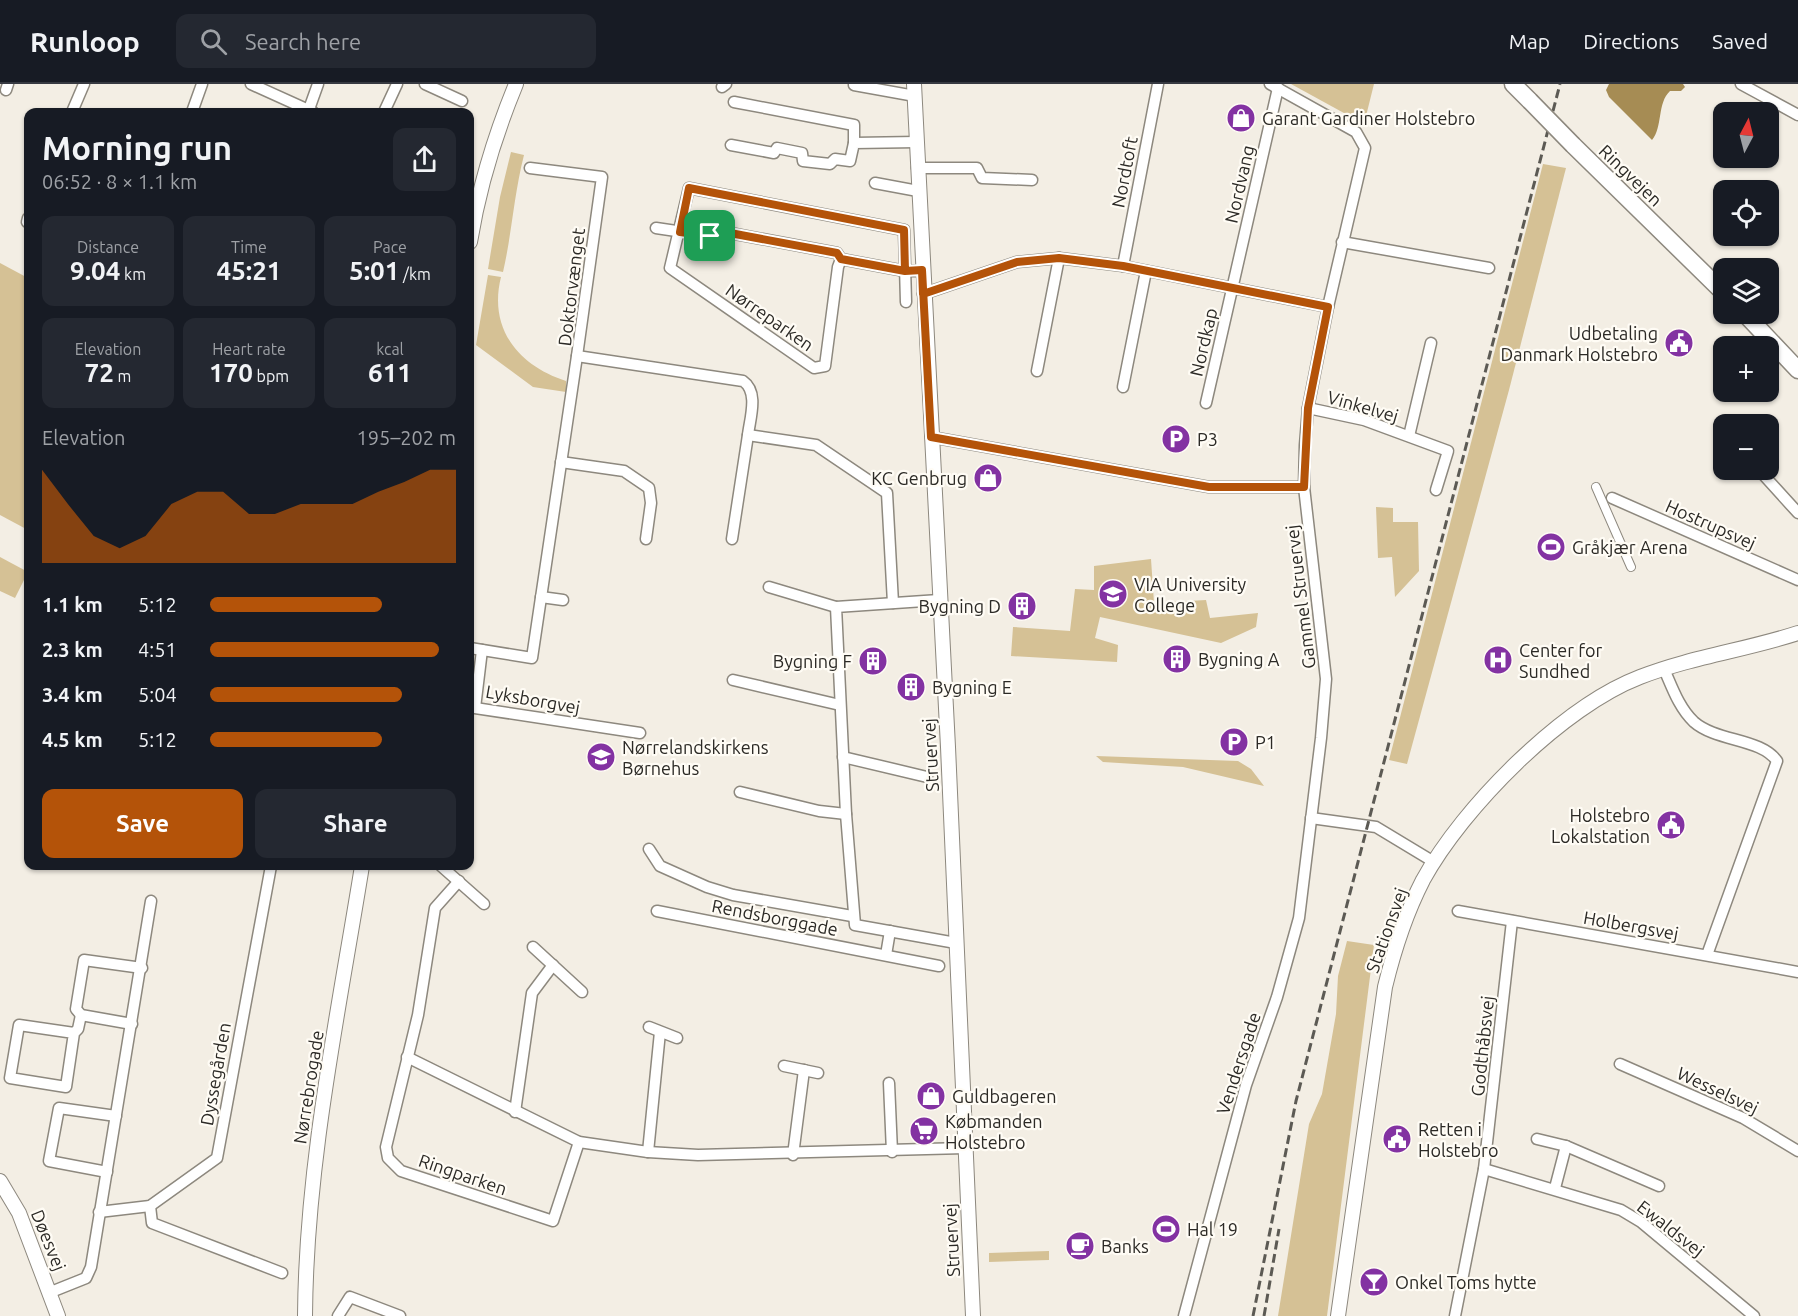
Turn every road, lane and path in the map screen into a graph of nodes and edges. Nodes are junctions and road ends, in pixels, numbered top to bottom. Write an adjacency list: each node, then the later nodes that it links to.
1 (84, 84): 16 (street)
2 (202, 84): 17 (street)
3 (251, 84): 18 (street)
4 (318, 84): 19 (street)
5 (397, 84): 20 (street)
6 (425, 84): 14 (street)
7 (1158, 84): 36 (street, Nordtoft)
8 (1513, 84): 41 (main road, Ringvejen, bridge)
9 (1741, 84): 21 (street)
10 (514, 85): 30 (street)
11 (854, 85): 13 (street, Struervej)
12 (1274, 86): 33 (street, Gammel Struervej); 42 (street, Nordvang)
13 (914, 90): 22 (street, Struervej)
14 (462, 101)
15 (734, 102): 23 (street)
16 (74, 108)
17 (193, 108)
18 (302, 108)
19 (311, 108)
20 (386, 108)
21 (1798, 115)
22 (917, 142): 23 (street); 26 (street, Struervej)
23 (854, 143): 24 (street)
24 (731, 145)
25 (530, 168): 49 (street, Doktorvænget)
26 (917, 168): 27 (street); 29 (street, Struervej)
27 (1032, 180)
28 (875, 183): 29 (street)
29 (918, 191): 38 (street, Struervej)
30 (474, 222)
31 (656, 228): 32 (street)
32 (680, 232): 35 (street); 35 (street, Nørreparken); 39 (street, Nørreparken)
33 (1342, 242): 37 (street); 45 (street, Gammel Struervej)
34 (1059, 258): 36 (street, Nordkap); 43 (street, Nordkap); 52 (street)
35 (841, 259): 39 (street)
36 (1123, 266): 40 (street, Nordkap)
37 (1489, 268)
38 (922, 270): 39 (street); 43 (street, Struervej)
39 (905, 271): 44 (street, Nørreparken)
40 (1146, 271): 42 (street, Nordkap); 53 (street)
41 (1713, 281)
42 (1232, 288): 45 (street, Nordkap); 54 (street, Nordkap)
43 (923, 294): 58 (street, Struervej)
44 (906, 302)
45 (1328, 307): 55 (street, Gammel Struervej)
46 (1755, 324): 51 (main road)
47 (1757, 324): 50 (main road)
48 (1431, 343): 57 (street, Vinkelvej)
49 (577, 356): 56 (street, Doktorvænget); 59 (street)
50 (1798, 361)
51 (1798, 370)
52 (1037, 372)
53 (1123, 387)
54 (1206, 403)
55 (1308, 408): 57 (street, Vinkelvej); 61 (street, Gammel Struervej)
56 (747, 435): 67 (street, Doktorvænget); 74 (street)
57 (1409, 436): 63 (street, Vinkelvej)
58 (931, 437): 61 (street); 73 (street, Struervej)
59 (561, 462): 66 (street); 71 (street)
60 (1768, 480): 65 (street)
61 (1304, 487): 87 (street, Gammel Struervej)
62 (1596, 487): 68 (street)
63 (1436, 490)
64 (1611, 498): 69 (street, Hostrupsvej)
65 (1798, 513)
66 (646, 538)
67 (732, 538)
68 (1631, 567)
69 (1798, 580)
70 (769, 587): 75 (street)
71 (541, 597): 72 (street); 78 (street)
72 (563, 600)
73 (939, 600): 74 (street); 101 (street, Struervej)
74 (892, 603): 75 (street)
75 (836, 607): 81 (street, Rendsborggade)
76 (1798, 633): 79 (street, Stationsvej)
77 (474, 649): 78 (street)
78 (482, 650): 82 (street, Lyksborgvej)
79 (1664, 669): 89 (street, Stationsvej); 103 (street)
80 (732, 680): 81 (street)
81 (840, 705): 83 (street, Rendsborggade)
82 (640, 733)
83 (843, 757): 84 (street); 86 (street, Rendsborggade)
84 (927, 777)
85 (740, 792): 86 (street)
86 (846, 814): 98 (street, Rendsborggade)
87 (1311, 818): 89 (street); 146 (street, Vendersgade)
88 (649, 849): 98 (street, Rendsborggade)
89 (1434, 862): 147 (street, Stationsvej)
90 (270, 870): 137 (street, Dyssegården)
91 (361, 870): 142 (street, Nørrebrogade)
92 (446, 870): 93 (street)
93 (459, 881): 95 (street); 114 (street, Ringparken)
94 (151, 901): 107 (street)
95 (484, 904)
96 (1458, 911): 99 (street, Holbergsvej)
97 (657, 912): 104 (street, Rendsborggade)
98 (852, 916): 100 (street, Rendsborggade)
99 (1512, 921): 103 (street, Holbergsvej); 132 (street, Godthåbsvej)
100 (890, 931): 101 (street, Rendsborggade); 104 (street)
101 (956, 943): 127 (street, Struervej)
102 (533, 947): 105 (street)
103 (1707, 955): 108 (street, Holbergsvej)
104 (886, 956): 106 (street, Rendsborggade)
105 (553, 965): 109 (street); 122 (street)
106 (939, 966)
107 (142, 968): 110 (street); 111 (street)
108 (1798, 972)
109 (582, 992)
110 (81, 1015): 111 (street); 112 (street)
111 (132, 1024): 123 (street)
112 (74, 1033): 120 (street); 120 (street)
113 (677, 1038): 129 (street)
114 (407, 1057): 122 (street); 125 (street, Ringparken)
115 (1620, 1064): 128 (street, Wesselsvej)
116 (784, 1066): 117 (street)
117 (804, 1070): 118 (street); 131 (street)
118 (818, 1073)
119 (889, 1083): 130 (street)
120 (66, 1087): 121 (street)
121 (59, 1108): 123 (street); 133 (street)
122 (515, 1112): 125 (street)
123 (116, 1116): 133 (street)
124 (1537, 1139): 126 (street, Ewaldsvej)
125 (579, 1142): 129 (street)
126 (1566, 1146): 135 (street, Ewaldsvej); 136 (street)
127 (965, 1148): 130 (street); 145 (street, Struervej)
128 (1798, 1151)
129 (648, 1152): 131 (street)
130 (892, 1152): 131 (street)
131 (793, 1155)
132 (1484, 1169): 136 (street, Ewaldsvej); 148 (street, Godthåbsvej)
133 (107, 1172): 138 (street)
134 (0, 1181): 140 (street, Døesvej)
135 (1659, 1186)
136 (1555, 1188): 149 (street, Ewaldsvej)
137 (150, 1206): 138 (street, Dyssegården); 139 (street)
138 (99, 1212): 140 (street)
139 (282, 1273)
140 (51, 1292): 141 (street, Døesvej)
141 (58, 1316)
142 (305, 1316)
143 (338, 1316): 144 (street)
144 (400, 1316)
145 (973, 1316)
146 (1184, 1316)
147 (1338, 1316)
148 (1455, 1316)
149 (1754, 1316)

